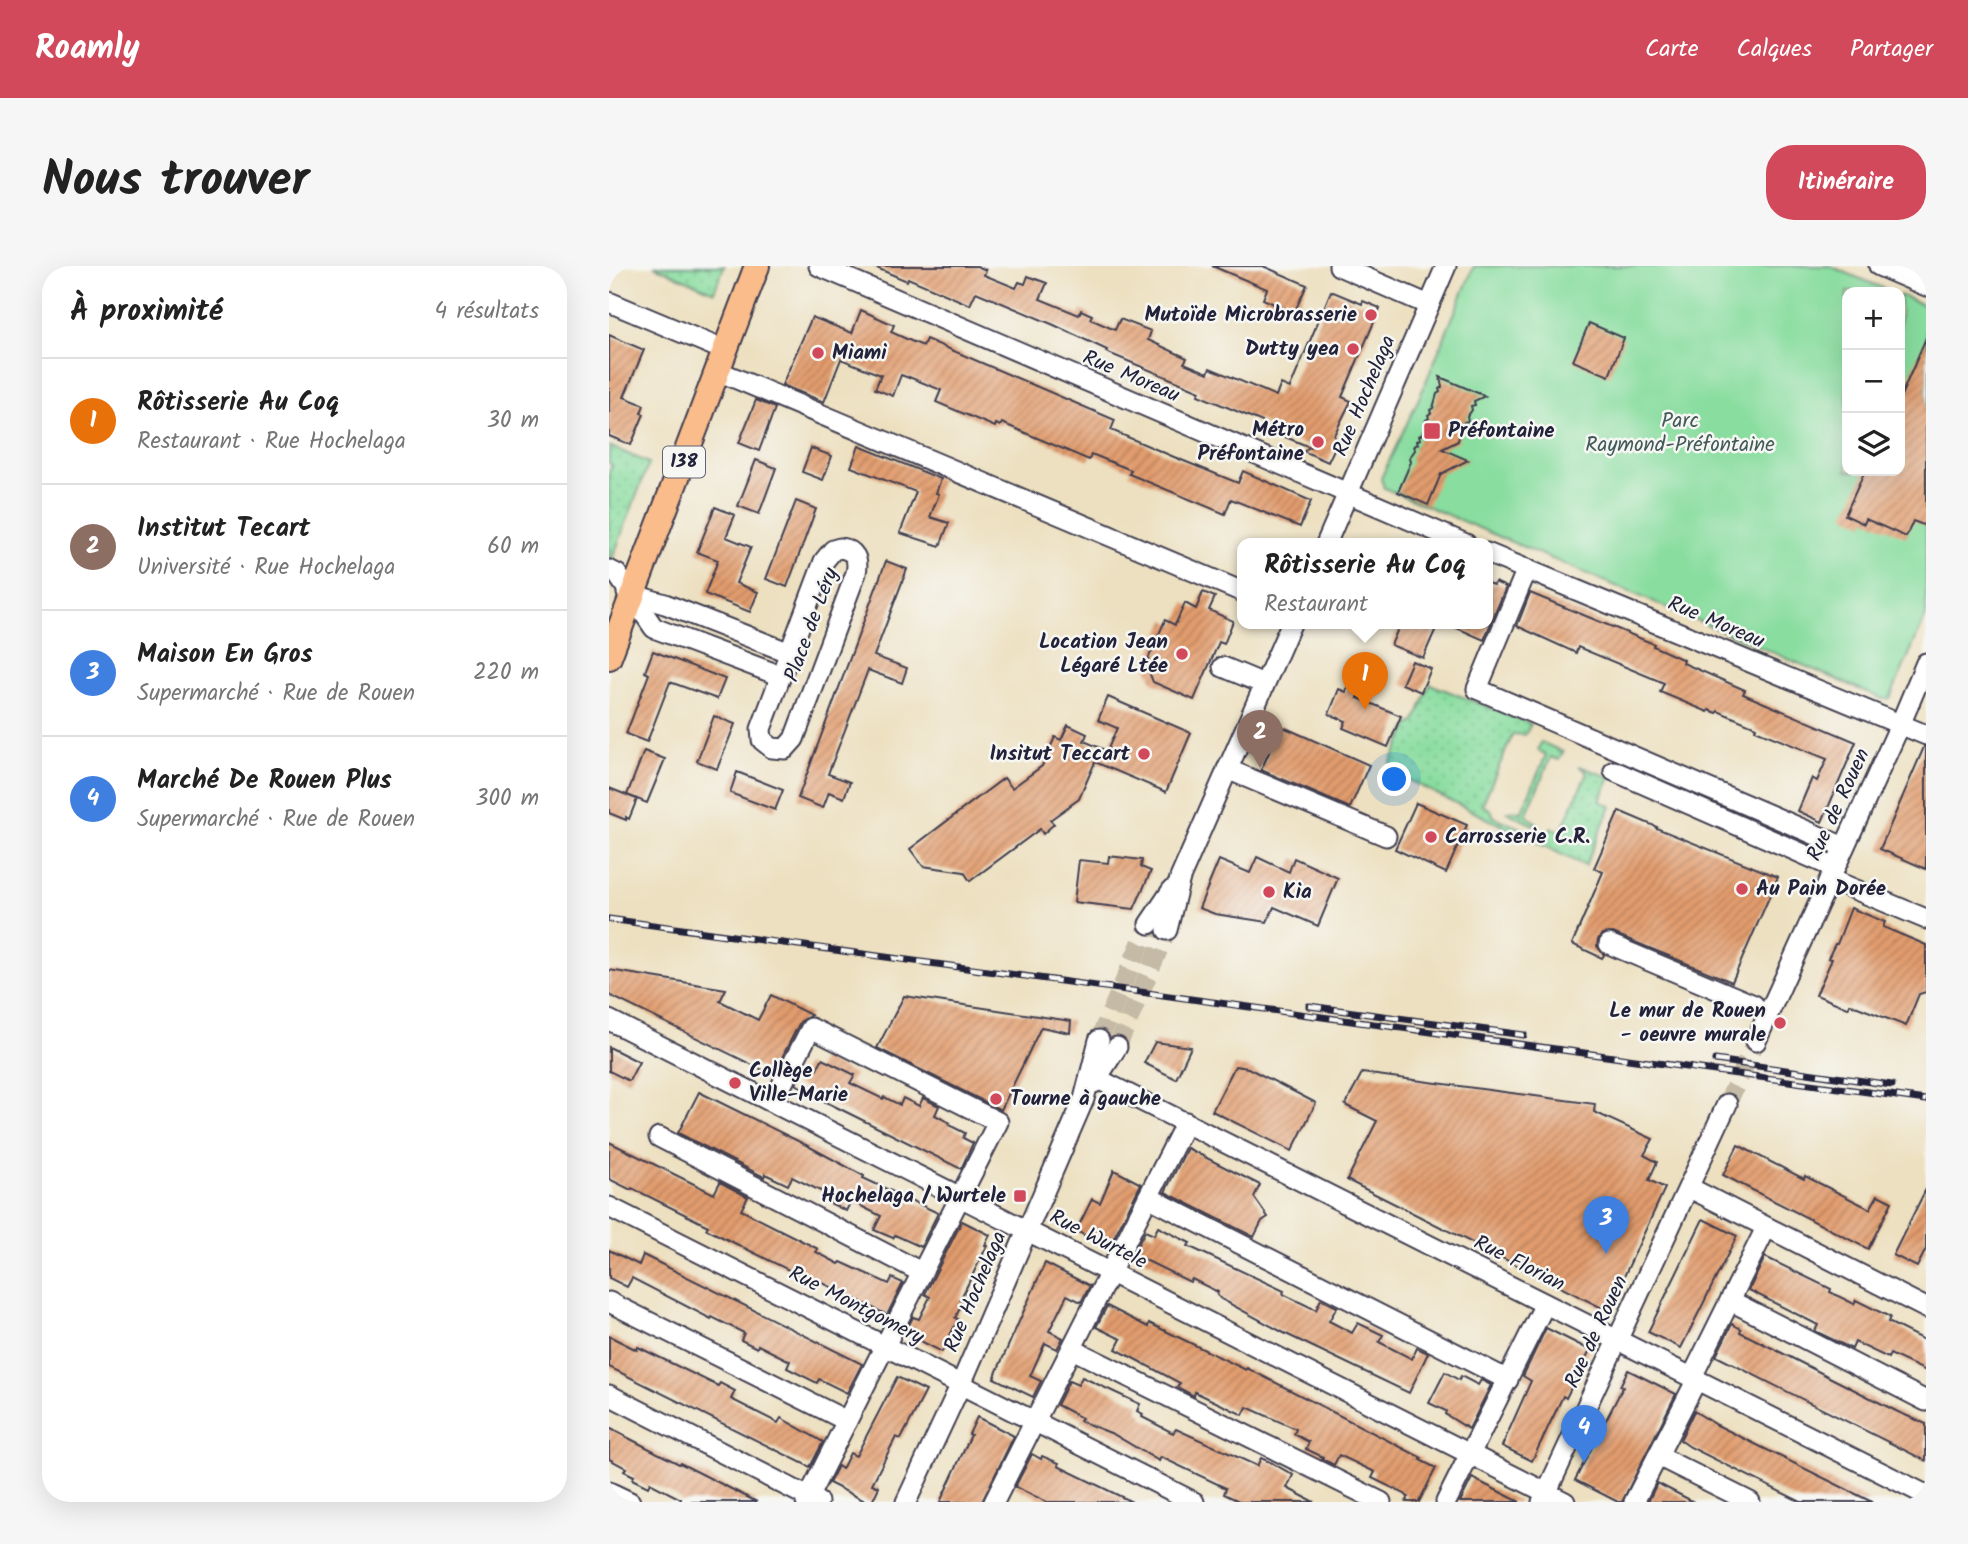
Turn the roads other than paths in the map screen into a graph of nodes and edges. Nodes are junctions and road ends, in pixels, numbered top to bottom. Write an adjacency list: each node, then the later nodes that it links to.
1 (757, 266): 9 (main road, 138)
2 (819, 266): 10 (street, Rue Moreau)
3 (1339, 266): 8 (street)
4 (1446, 266): 8 (street, Rue Hochelaga)
5 (1879, 266): 6 (street)
6 (1926, 286)
7 (609, 302): 9 (street)
8 (1429, 304): 10 (street, Rue Hochelaga)
9 (722, 361): 17 (street); 18 (main road, 138)
10 (1348, 494): 11 (street, Rue Hochelaga); 12 (street, Rue Moreau)
11 (1329, 538)
12 (1452, 538)
13 (1493, 555): 14 (street, Rue Moreau)
14 (1527, 569): 26 (street, Rue Moreau); 31 (street)
15 (609, 570): 18 (street)
16 (609, 583): 18 (street)
17 (1237, 589)
18 (632, 596): 20 (street, Place de Léry); 21 (main road, 138); 24 (street, Place de Léry)
19 (1288, 629): 25 (street)
20 (790, 653): 24 (street, Place de Léry); 24 (street, Place de Léry)
21 (609, 657)
22 (1926, 663): 26 (street, Rue de Rouen)
23 (1223, 667): 25 (street)
24 (781, 676)
25 (1264, 684): 28 (street)
26 (1900, 724): 27 (street, Rue Moreau); 31 (street, Rue de Rouen)
27 (1926, 735)
28 (1227, 769): 30 (street); 34 (street)
29 (1614, 771): 32 (street)
30 (1385, 836)
31 (1844, 847): 32 (street, Rue de Rouen)
32 (1832, 873): 33 (street); 38 (street, Rue de Rouen)
33 (1926, 919)
34 (1158, 927)
35 (1609, 944): 36 (street)
36 (1754, 1005)
37 (609, 1020): 41 (street, Rue Wurtele)
38 (1756, 1041)
39 (1108, 1044): 40 (street, Rue Hochelaga)
40 (1094, 1077): 43 (street, Rue Florian); 50 (street, Rue Hochelaga)
41 (773, 1102): 46 (street, Rue Wurtele); 46 (street)
42 (1727, 1104): 45 (street, Rue de Rouen)
43 (1186, 1122): 47 (street); 55 (street, Rue Florian)
44 (659, 1137): 51 (street)
45 (1690, 1188): 49 (street); 57 (street, Rue de Rouen)
46 (961, 1196): 50 (street, Rue Wurtele); 51 (street)
47 (1148, 1197): 52 (street); 61 (street)
48 (609, 1207): 58 (street, Rue Montgomery)
49 (1766, 1228): 53 (street); 56 (street)
50 (1027, 1230): 52 (street, Rue Wurtele); 62 (street, Rue Hochelaga)
51 (921, 1272): 58 (street)
52 (1109, 1272): 59 (street); 67 (street, Rue Wurtele)
53 (1731, 1301): 60 (street); 64 (street)
54 (609, 1302): 65 (street)
55 (1545, 1304): 57 (street, Rue Florian); 61 (street)
56 (1926, 1308)
57 (1618, 1341): 60 (street, Rue Florian); 71 (street, Rue de Rouen)
58 (885, 1347): 62 (street, Rue Montgomery); 65 (street)
59 (1072, 1349): 66 (street); 77 (street)
60 (1695, 1378): 68 (street); 70 (street, Rue Florian)
61 (1508, 1380): 67 (street)
62 (961, 1384): 66 (street, Rue Montgomery); 75 (street, Rue Hochelaga)
63 (609, 1395): 72 (street)
64 (1926, 1401)
65 (847, 1420): 72 (street)
66 (1034, 1421): 73 (street); 76 (street, Rue Montgomery)
67 (1470, 1454): 71 (street, Rue Wurtele); 78 (street)
68 (1658, 1456): 80 (street); 81 (street)
69 (609, 1492): 74 (street)
70 (1926, 1495)
71 (1544, 1497): 79 (street, Rue Wurtele)
72 (811, 1500)
73 (999, 1500)
74 (630, 1502)
75 (906, 1502)
76 (1195, 1502)
77 (1381, 1502)
78 (1446, 1502)
79 (1565, 1502)
80 (1634, 1502)
81 (1750, 1502)

